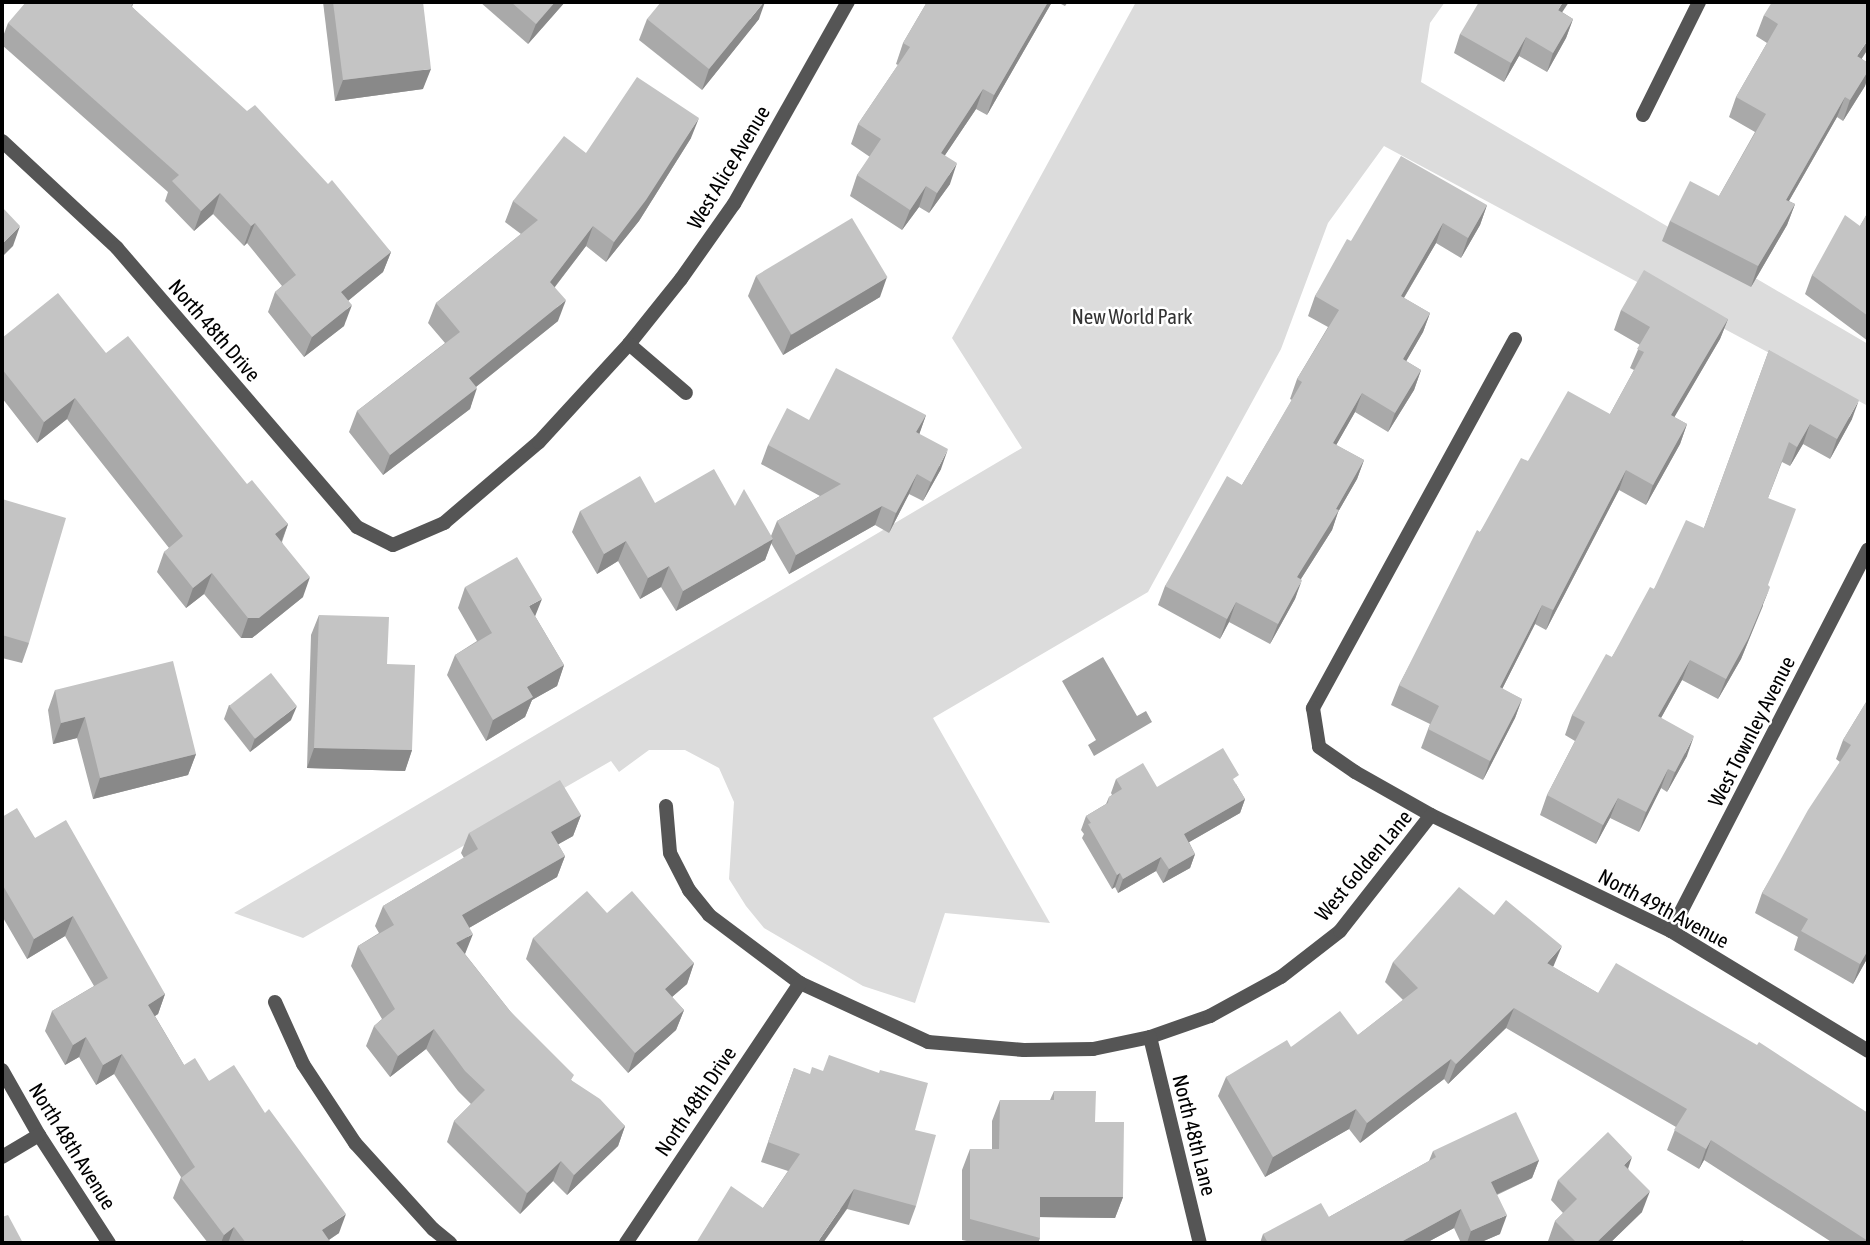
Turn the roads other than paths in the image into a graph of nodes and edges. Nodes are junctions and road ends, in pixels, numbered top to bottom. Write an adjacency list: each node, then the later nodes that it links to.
1 (848, 2): 6 (street, West Alice Avenue)
2 (1699, 2): 3 (street)
3 (1643, 115)
4 (2, 141): 8 (street, North 48th Drive)
5 (1515, 339): 11 (street, West Golden Lane)
6 (629, 344): 7 (street); 8 (street, West Alice Avenue)
7 (686, 393)
8 (393, 545)
9 (1868, 550): 12 (street, West Townley Avenue)
10 (666, 806): 13 (street, West Golden Lane)
11 (1431, 816): 12 (street, North 49th Avenue); 15 (street, West Golden Lane)
12 (1671, 931): 16 (street, North 49th Avenue)
13 (800, 983): 15 (street, West Golden Lane); 22 (street, North 48th Drive)
14 (275, 1002): 21 (street)
15 (1150, 1037): 23 (street, North 48th Lane)
16 (1868, 1051)
17 (2, 1070): 18 (street, North 48th Avenue)
18 (39, 1135): 19 (street); 20 (street, North 48th Avenue)
19 (2, 1157)
20 (109, 1243)
21 (450, 1243)
22 (626, 1243)
23 (1200, 1243)

